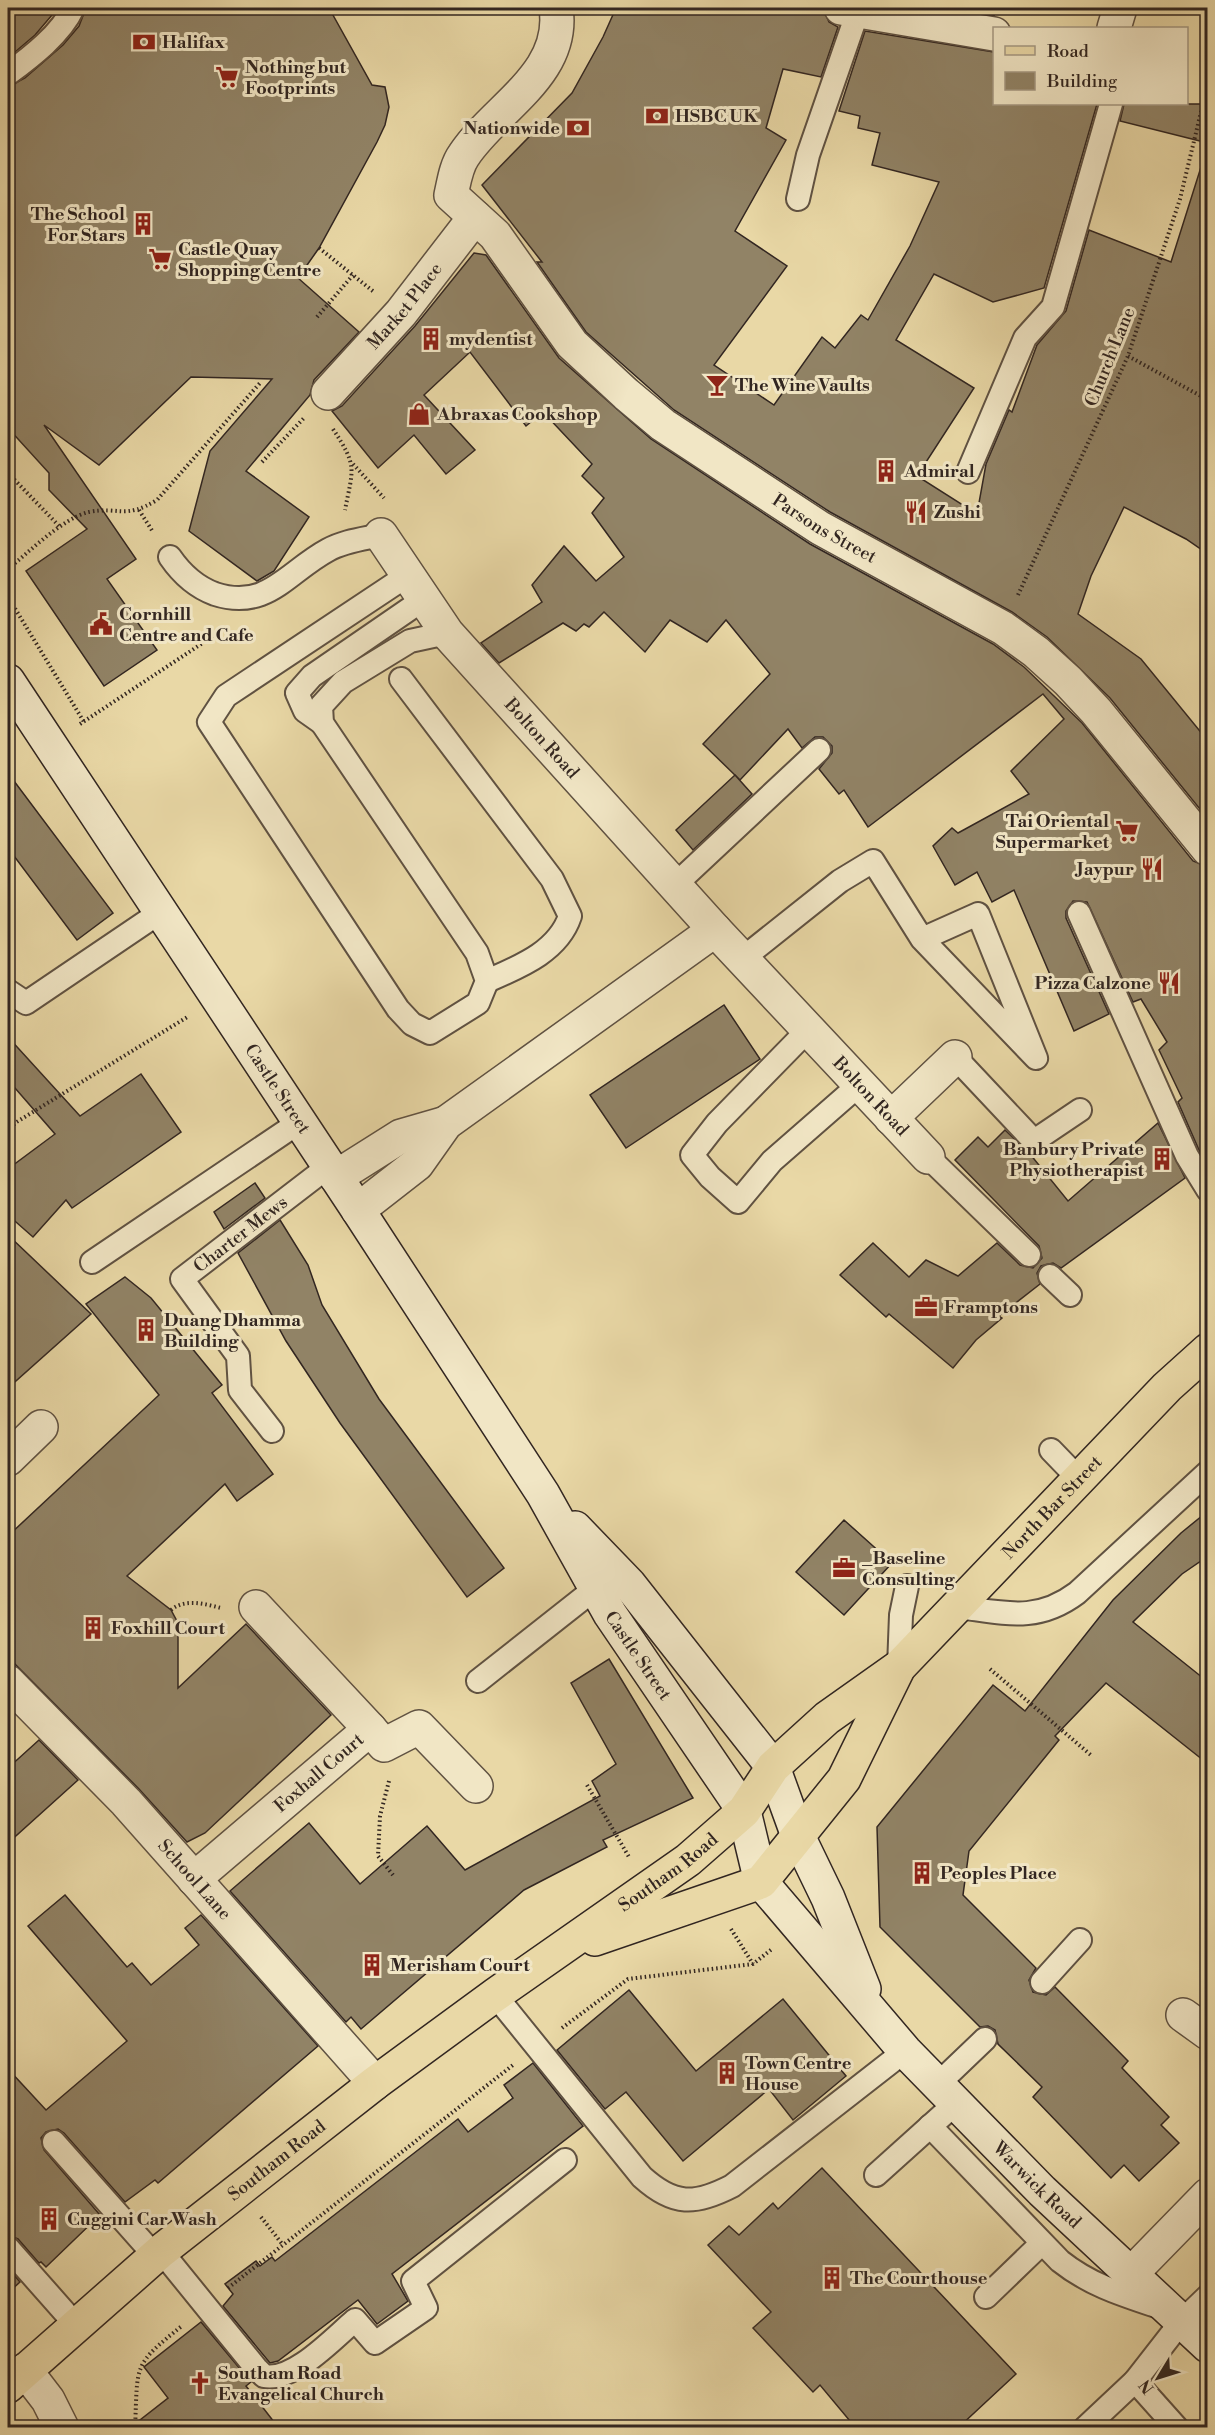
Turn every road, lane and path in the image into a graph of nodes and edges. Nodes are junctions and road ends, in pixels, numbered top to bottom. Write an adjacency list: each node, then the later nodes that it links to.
1 (73, 8): 7 (lane, bridge)
2 (556, 8): 11 (street, Parsons Street)
3 (1120, 8): 5 (street)
4 (850, 9): 6 (street); 10 (lane)
5 (1114, 27)
6 (993, 34)
7 (8, 74)
8 (1208, 83): 16 (path, Church Lane)
9 (1111, 105): 22 (lane)
10 (798, 199)
11 (475, 217): 14 (street, Market Place); 32 (street, Parsons Street)
12 (319, 248): 13 (path)
13 (353, 275): 14 (path); 15 (path)
14 (401, 313): 18 (street, Market Place)
15 (317, 316)
16 (1128, 356): 19 (path); 32 (path, Church Lane)
17 (260, 383): 24 (path)
18 (328, 393): 20 (path); 21 (path)
19 (1208, 400)
20 (262, 462)
21 (352, 463): 25 (path); 26 (path)
22 (968, 472)
23 (8, 473): 24 (path)
24 (60, 527): 28 (path)
25 (381, 534): 26 (lane); 29 (street, Bolton Road)
26 (340, 544): 27 (lane)
27 (170, 557)
28 (8, 568)
29 (416, 587): 33 (street, Bolton Road); 37 (lane); 47 (lane)
30 (8, 597): 36 (path)
31 (232, 626): 36 (path)
32 (1003, 628): 40 (street, Parsons Street)
33 (447, 633): 37 (lane); 41 (street, Bolton Road)
34 (402, 679): 47 (lane)
35 (8, 683): 38 (street, Castle Street)
36 (84, 722): 38 (path)
37 (322, 723): 47 (lane)
38 (50, 745): 42 (street, Castle Street)
39 (819, 750): 41 (lane)
40 (1208, 849)
41 (675, 885): 44 (street, Bolton Road)
42 (162, 911): 48 (lane); 49 (street, Castle Street)
43 (1078, 913): 60 (lane)
44 (716, 930): 46 (street, Bolton Road); 56 (street)
45 (922, 939): 45 (lane); 46 (lane)
46 (742, 959): 50 (street, Bolton Road)
47 (487, 981)
48 (8, 992)
49 (218, 998): 55 (street, Castle Street); 57 (path)
50 (808, 1030): 52 (street, Bolton Road); 52 (lane)
51 (955, 1057): 53 (lane); 54 (street)
52 (859, 1085): 54 (street, Bolton Road)
53 (1080, 1110)
54 (891, 1118): 58 (street, Bolton Road)
55 (301, 1121): 59 (street, Castle Street); 63 (lane)
56 (446, 1123): 59 (street); 61 (street)
57 (8, 1132)
58 (928, 1157): 62 (lane)
59 (332, 1171): 61 (street, Castle Street); 68 (lane, Charter Mews)
60 (1208, 1190)
61 (358, 1210): 73 (street, Castle Street)
62 (1029, 1256)
63 (92, 1262)
64 (1050, 1276): 65 (lane)
65 (1070, 1295)
66 (1208, 1350): 72 (main road, North Bar Street)
67 (41, 1427): 70 (street)
68 (272, 1431)
69 (1052, 1450): 72 (lane)
70 (8, 1459)
71 (1208, 1472): 76 (lane)
72 (1080, 1479): 76 (main road, North Bar Street)
73 (606, 1580): 80 (lane); 84 (street, Castle Street); 87 (street, Castle Street)
74 (907, 1586): 78 (lane)
75 (256, 1607): 77 (path); 82 (street, Foxhall Court)
76 (959, 1607): 78 (main road, North Bar Street)
77 (171, 1610)
78 (899, 1667): 84 (main road, North Bar Street); 88 (main road, North Bar Street)
79 (990, 1669): 83 (path)
80 (478, 1681)
81 (8, 1682): 90 (street, School Lane)
82 (377, 1737): 86 (street); 89 (path); 90 (street, Foxhall Court)
83 (1092, 1756)
84 (773, 1767): 87 (main road, North Bar Street); 88 (street, Warwick Road)
85 (587, 1785): 92 (path)
86 (476, 1786)
87 (744, 1810): 91 (street, Warwick Road); 92 (main road, Southam Road)
88 (798, 1836): 91 (main road, North Bar Street); 98 (street, Warwick Road)
89 (393, 1875)
90 (194, 1879): 102 (street, School Lane)
91 (761, 1882): 93 (street, Warwick Road); 95 (main road, Southam Road)
92 (647, 1889): 95 (main road, Southam Road)
93 (800, 1927): 98 (street, Warwick Road); 100 (path)
94 (1080, 1940): 96 (lane)
95 (560, 1951): 97 (main road, Southam Road)
96 (1042, 1982)
97 (495, 1995): 100 (lane); 102 (main road, Southam Road)
98 (875, 2016): 101 (street, Warwick Road)
99 (985, 2039): 103 (lane)
100 (537, 2046): 101 (lane); 115 (path)
101 (905, 2051): 103 (street, Warwick Road)
102 (375, 2083): 111 (main road, Southam Road)
103 (947, 2093): 104 (lane); 112 (street, Warwick Road)
104 (930, 2126): 107 (lane); 109 (lane)
105 (54, 2142): 111 (lane)
106 (565, 2160): 115 (lane)
107 (876, 2175)
108 (1208, 2195): 112 (street)
109 (1041, 2244): 114 (lane); 116 (lane)
110 (8, 2248): 117 (lane)
111 (158, 2253): 115 (lane); 117 (main road, Southam Road)
112 (1130, 2275): 116 (street, Warwick Road)
113 (1208, 2296): 116 (lane)
114 (986, 2297)
115 (206, 2306): 122 (path)
116 (1174, 2316): 118 (street, Warwick Road); 120 (lane)
117 (76, 2325): 119 (main road, Southam Road)
118 (1208, 2346)
119 (16, 2378): 121 (street)
120 (1135, 2381): 123 (lane); 124 (lane)
121 (62, 2427)
122 (135, 2427)
123 (1085, 2427)
124 (1177, 2427)

